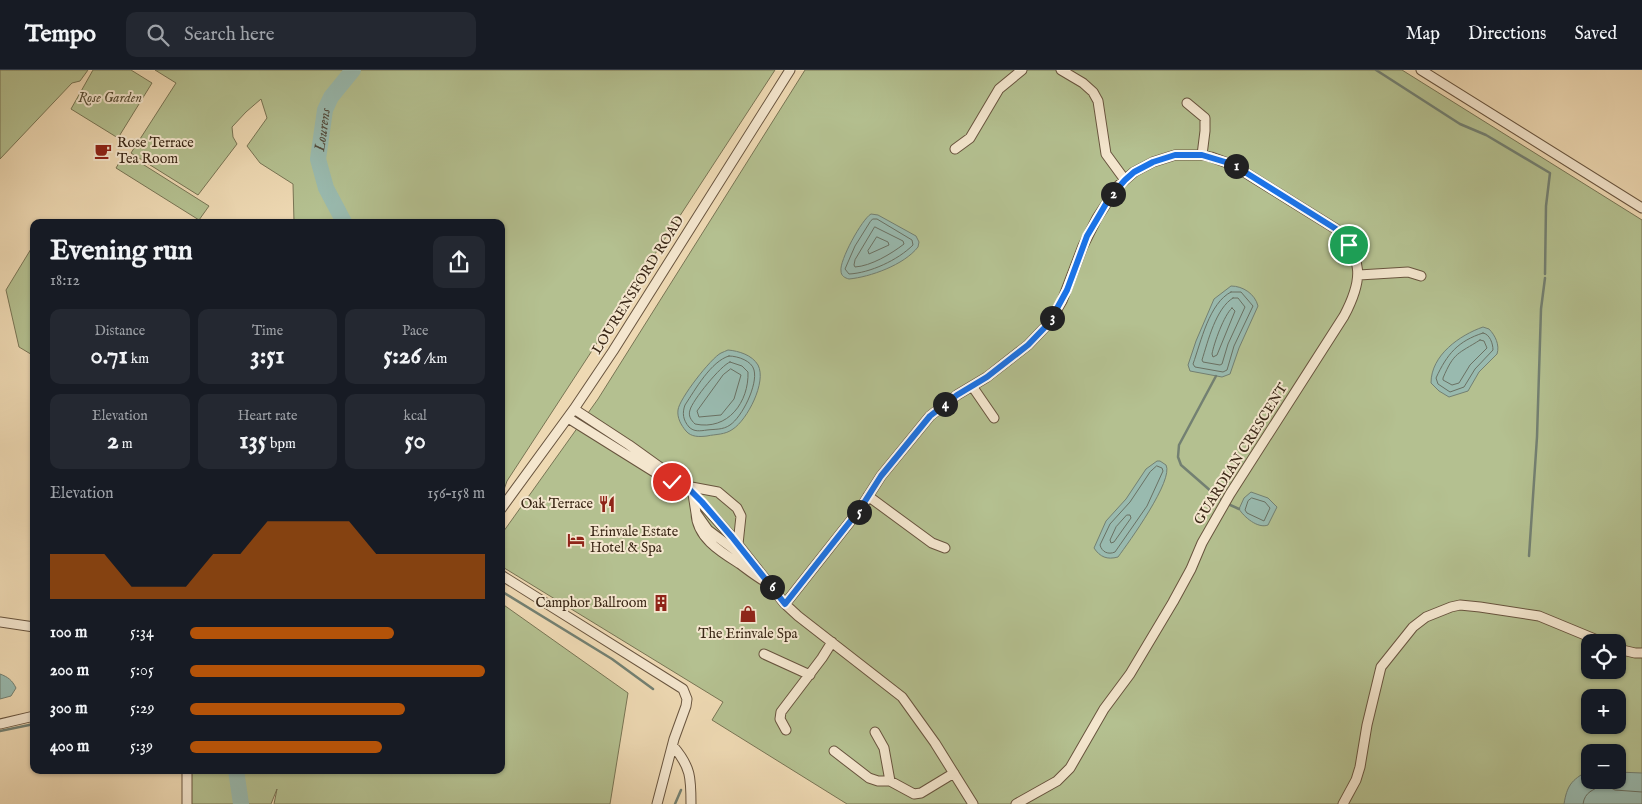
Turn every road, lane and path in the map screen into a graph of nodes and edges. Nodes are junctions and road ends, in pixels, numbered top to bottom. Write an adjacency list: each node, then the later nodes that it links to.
1 (790, 70): 13 (street, LOURENSFORD ROAD)
2 (1022, 70): 6 (street)
3 (1061, 70): 8 (street)
4 (1421, 70): 9 (street)
5 (1187, 104): 7 (street)
6 (955, 149)
7 (1202, 155): 8 (street); 10 (street)
8 (1125, 180): 12 (street)
9 (1642, 208)
10 (1359, 275): 11 (street); 48 (street, GUARDIAN CRESCENT)
11 (1421, 276)
12 (972, 386): 15 (street); 18 (street)
13 (574, 410): 14 (street, LOURENSFORD ROAD); 16 (street)
14 (568, 418): 16 (street); 19 (street, LOURENSFORD ROAD)
15 (994, 418)
16 (683, 485): 17 (street); 21 (street)
17 (693, 494): 20 (street); 21 (street)
18 (868, 496): 22 (street); 26 (street)
19 (505, 505)
20 (696, 513): 23 (street); 25 (street)
21 (738, 544): 23 (street)
22 (945, 548)
23 (754, 565): 25 (street)
24 (505, 577): 39 (street)
25 (770, 585): 26 (street)
26 (785, 604): 30 (street)
27 (0, 622): 28 (street)
28 (30, 626)
29 (1583, 634): 49 (street)
30 (832, 642): 34 (street); 41 (street)
31 (1626, 652): 32 (street)
32 (1642, 653)
33 (764, 654): 34 (street)
34 (810, 675): 37 (street)
35 (30, 717): 36 (street)
36 (0, 724)
37 (786, 730)
38 (874, 732): 43 (street)
39 (673, 746): 45 (street); 46 (street)
40 (834, 751): 43 (street)
41 (954, 773): 43 (street); 47 (street)
42 (187, 774): 44 (street)
43 (890, 781)
44 (187, 804)
45 (658, 804)
46 (691, 804)
47 (972, 804)
48 (1016, 804)
49 (1343, 804)

